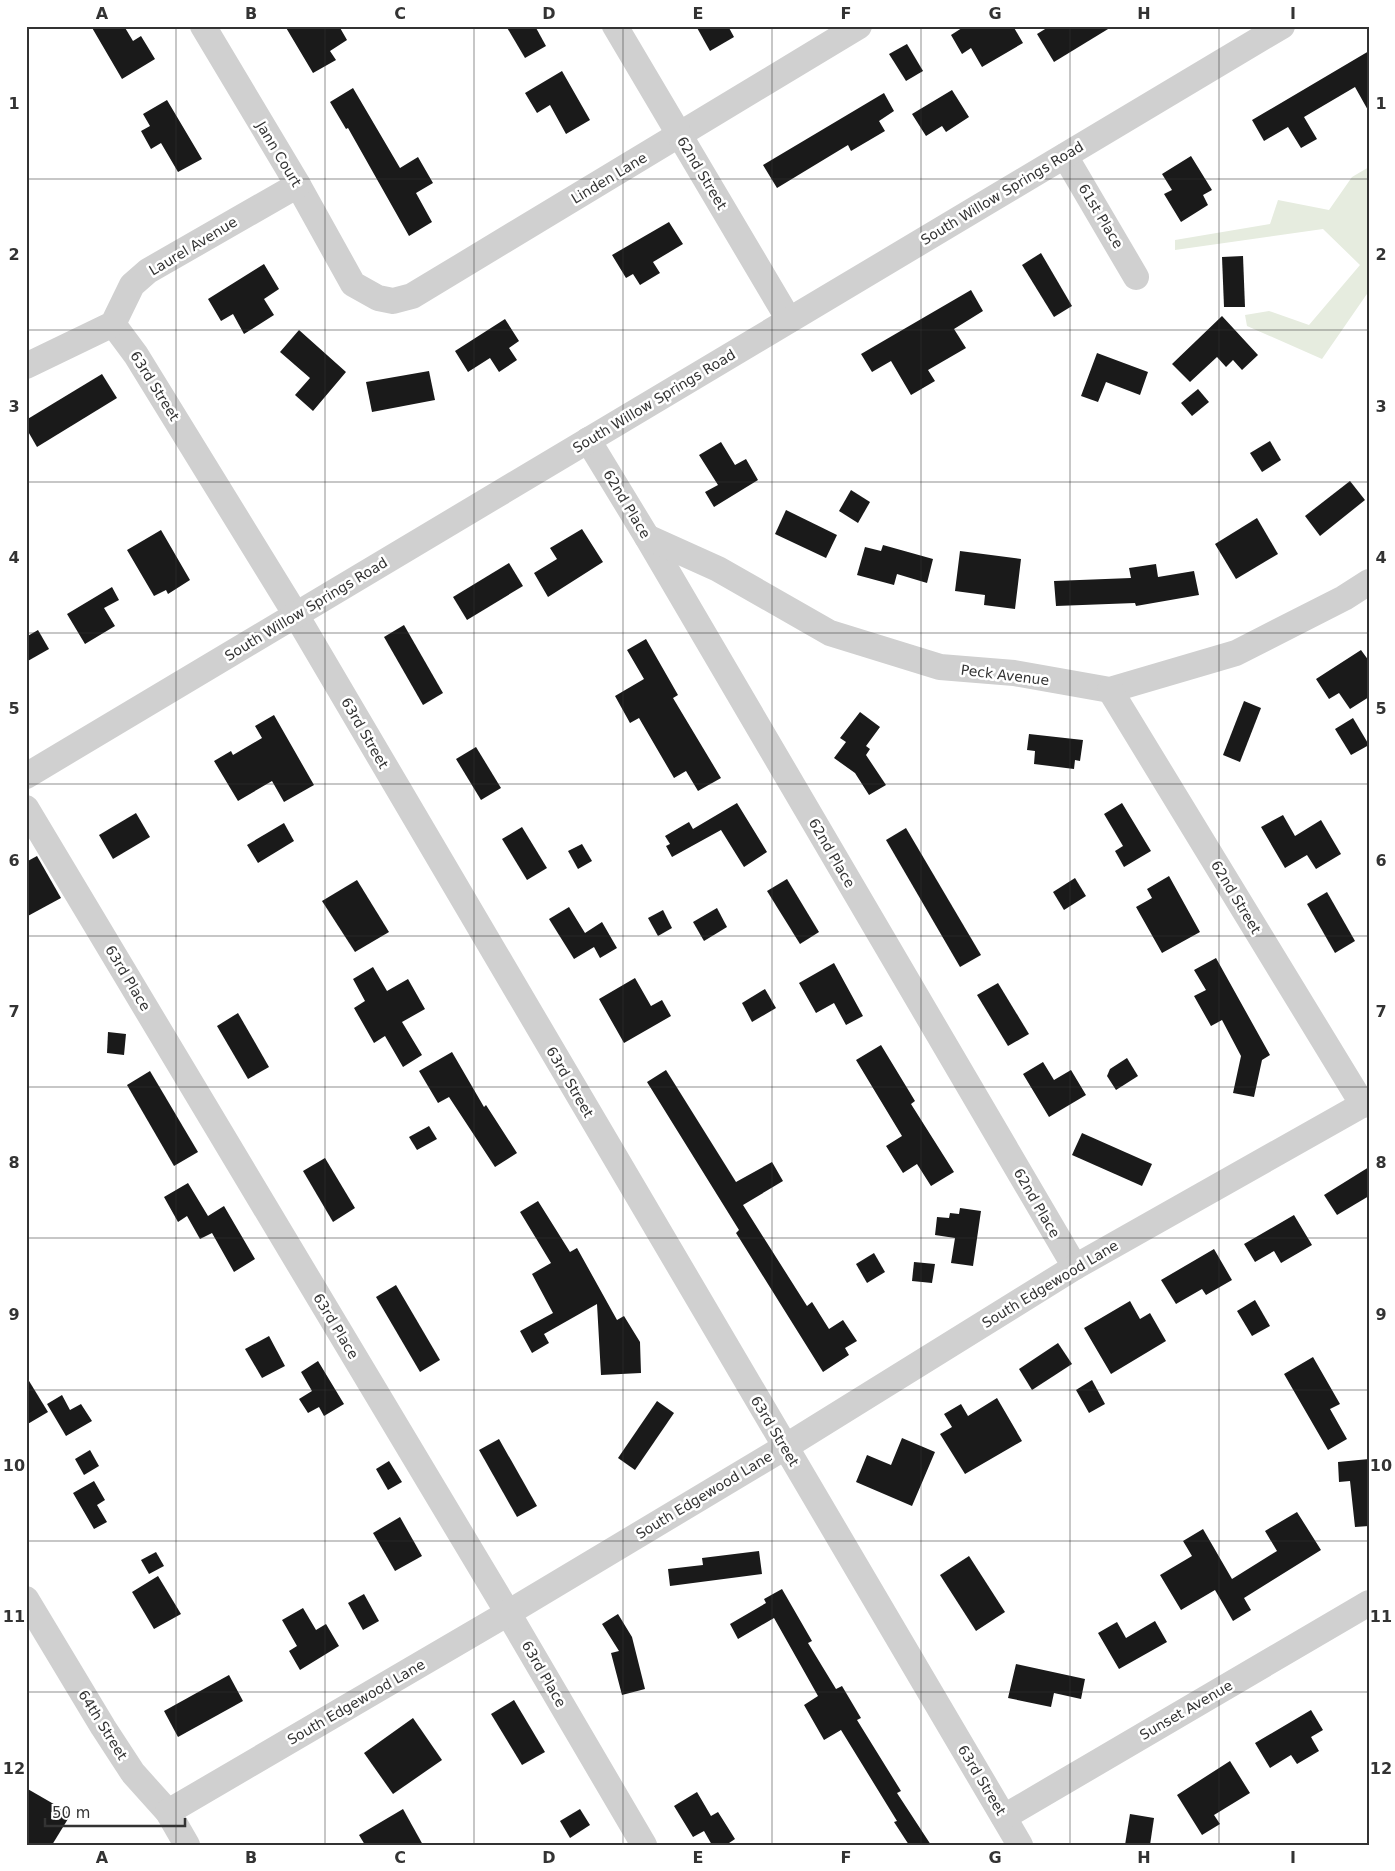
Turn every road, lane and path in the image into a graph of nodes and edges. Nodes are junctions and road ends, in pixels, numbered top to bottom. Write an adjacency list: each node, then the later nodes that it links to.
1 (203, 26): 7 (street, Jann Court)
2 (615, 26): 5 (street, 62nd Street)
3 (859, 26): 5 (street, Linden Lane)
4 (1282, 26): 6 (street, South Willow Springs Road)
5 (679, 136): 9 (street, Linden Lane); 10 (street, 62nd Street)
6 (1065, 156): 8 (street, 61st Place); 10 (street, South Willow Springs Road)
7 (298, 185): 9 (street, Jann Court); 11 (street, Laurel Avenue)
8 (1136, 277)
9 (353, 284)
10 (789, 320): 13 (street, South Willow Springs Road)
11 (113, 324): 12 (street); 16 (street, 63rd Street)
12 (26, 366)
13 (588, 440): 14 (street, 62nd Place); 16 (street, South Willow Springs Road)
14 (647, 537): 17 (street, Peck Avenue); 21 (street, 62nd Place)
15 (1369, 582): 17 (street, Peck Avenue)
16 (296, 615): 18 (street, South Willow Springs Road); 22 (street, 63rd Street)
17 (1110, 690): 20 (street, 62nd Street)
18 (26, 776)
19 (26, 808): 25 (street, 63rd Place)
20 (1366, 1103): 21 (street, South Edgewood Lane)
21 (1075, 1267): 22 (street, South Edgewood Lane)
22 (785, 1447): 25 (street, South Edgewood Lane); 27 (street, 63rd Street)
23 (26, 1599): 26 (street, 64th Street)
24 (1369, 1603): 27 (street, Sunset Avenue)
25 (508, 1613): 26 (street, South Edgewood Lane); 29 (street, 63rd Place)
26 (168, 1812): 28 (street, 64th Street)
27 (1004, 1817): 30 (street, 63rd Street)
28 (187, 1845)
29 (644, 1845)
30 (1020, 1845)

